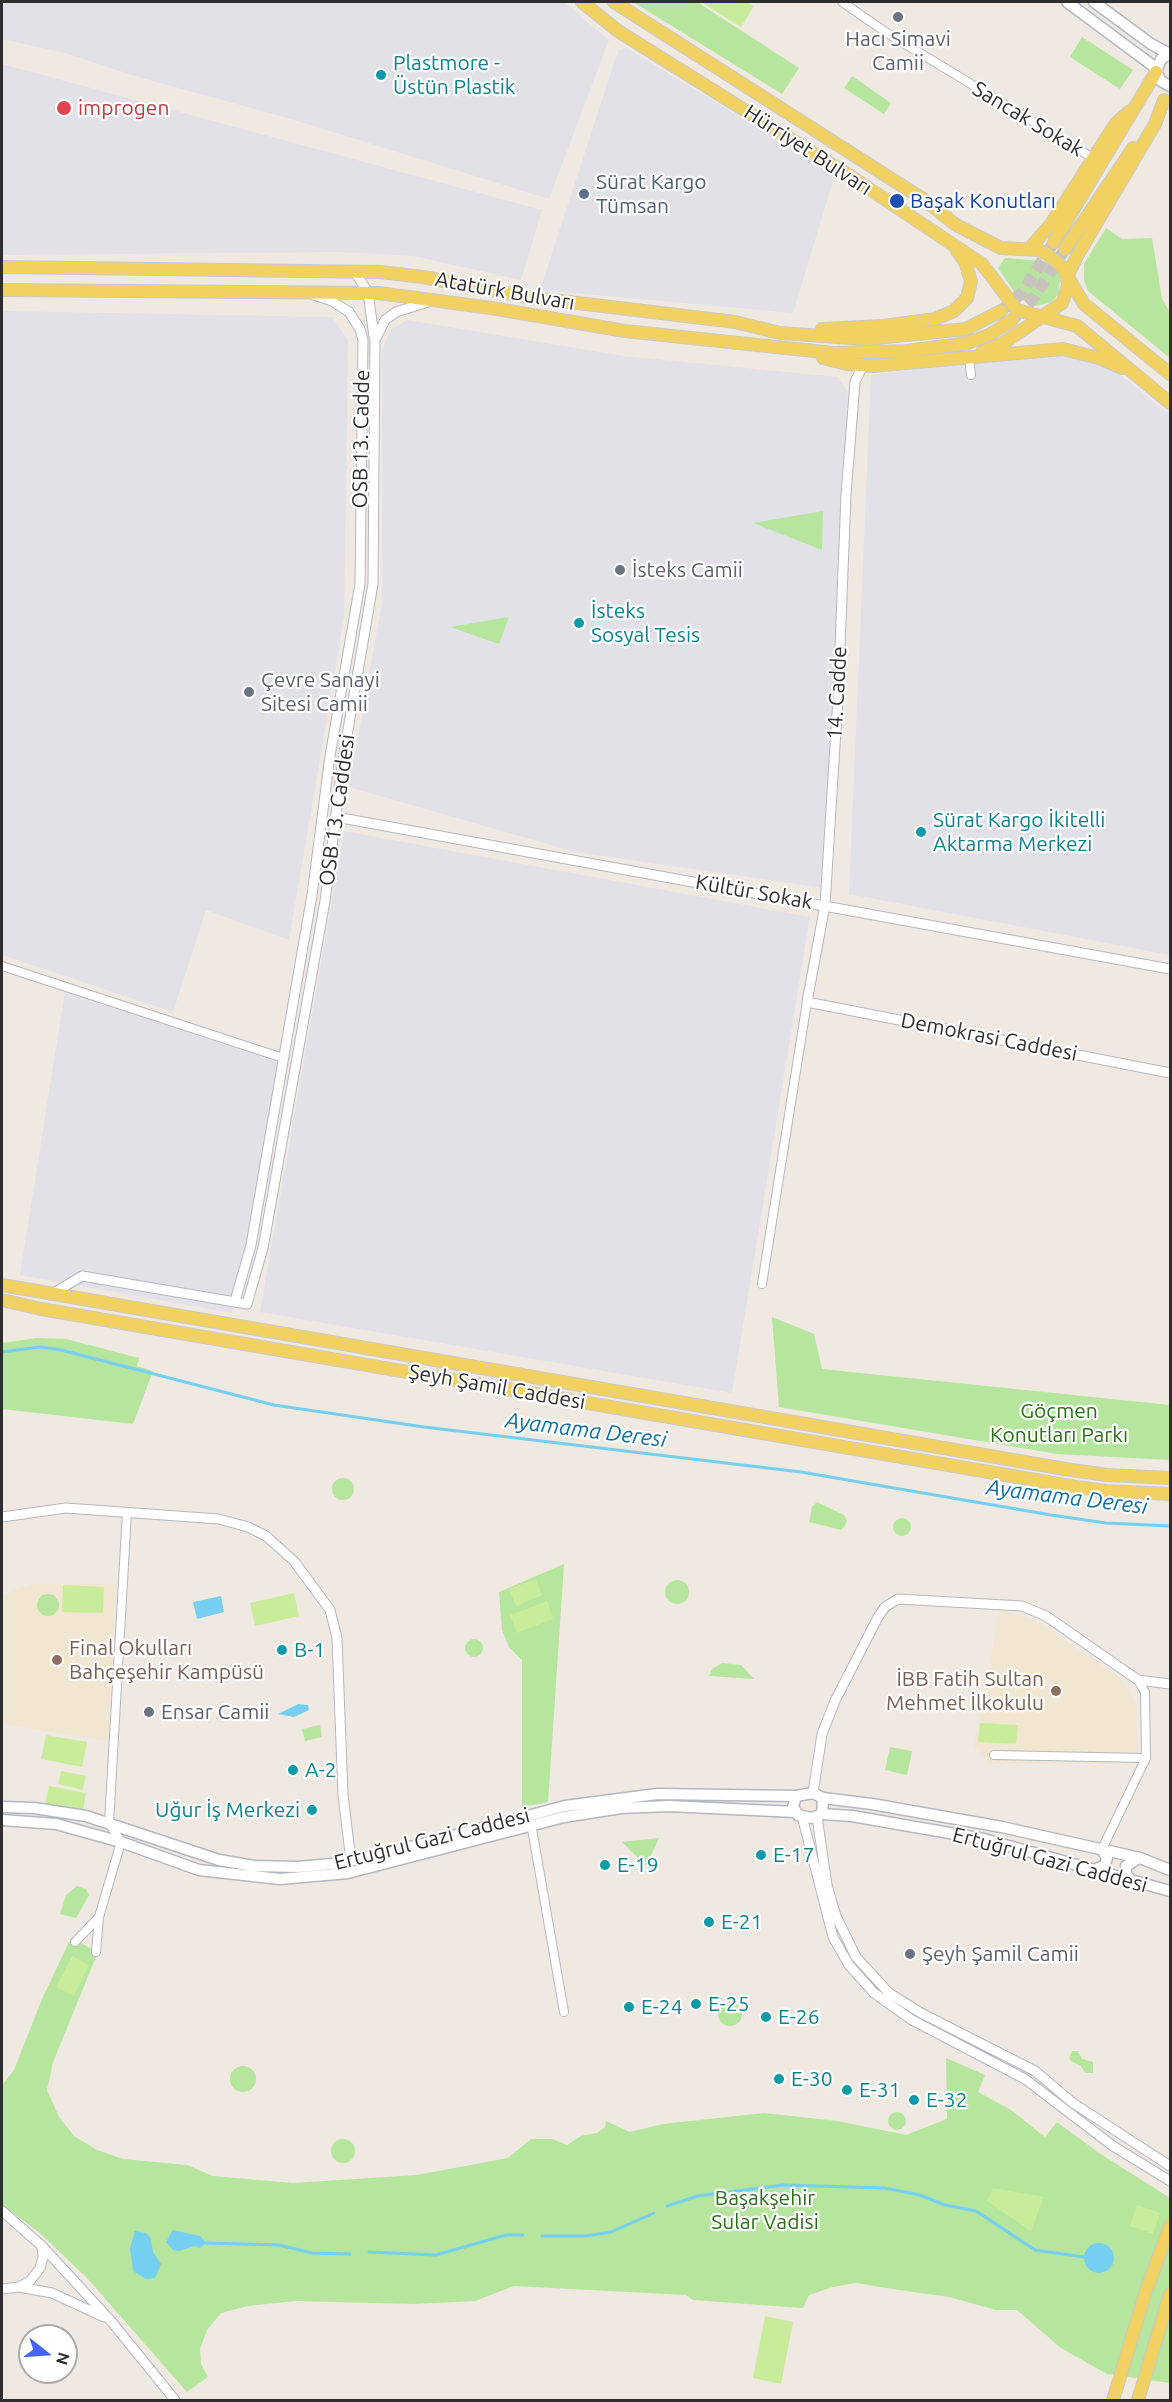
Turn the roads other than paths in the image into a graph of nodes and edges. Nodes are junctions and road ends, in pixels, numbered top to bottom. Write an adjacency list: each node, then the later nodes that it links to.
1 (582, 2): 13 (main road, Hürriyet Bulvarı)
2 (614, 2): 14 (main road, Hürriyet Bulvarı)
3 (843, 2): 11 (street, Sancak Sokak)
4 (1067, 2): 7 (main road)
5 (1094, 2): 6 (main road)
6 (1170, 54): 7 (main road)
7 (1156, 70): 8 (main road); 10 (main road)
8 (1170, 86)
9 (1167, 96): 15 (main road); 18 (main road)
10 (1141, 100): 11 (main road); 12 (main road)
11 (1093, 158): 14 (main road)
12 (1054, 242)
13 (953, 245): 24 (main road, Hürriyet Bulvarı); 26 (main road)
14 (1029, 249): 18 (main road)
15 (1065, 249)
16 (2, 267): 17 (main road, Atatürk Bulvarı)
17 (354, 271): 21 (street); 26 (main road, Atatürk Bulvarı)
18 (1067, 277): 24 (main road); 33 (main road)
19 (2, 290): 20 (main road)
20 (297, 292): 21 (main road); 38 (street, OSB 13. Cadde)
21 (368, 292): 22 (main road); 27 (street, OSB 13. Caddesi)
22 (436, 299): 27 (street); 28 (main road)
23 (1001, 311): 26 (main road, Atatürk Bulvarı)
24 (1045, 316): 29 (main road); 32 (main road, Hürriyet Bulvarı)
25 (1012, 320): 28 (main road)
26 (780, 333)
27 (375, 340): 37 (street, OSB 13. Caddesi)
28 (799, 351): 30 (main road)
29 (969, 357): 31 (main road); 32 (main road); 34 (street)
30 (847, 364): 31 (main road); 35 (street)
31 (863, 365): 35 (street)
32 (1132, 372): 36 (main road, Hürriyet Bulvarı)
33 (1170, 374)
34 (971, 375)
35 (855, 382): 42 (street, 14. Cadde)
36 (1170, 403)
37 (369, 609): 38 (street); 40 (street, OSB 13. Caddesi)
38 (356, 610): 39 (street, OSB 13. Cadde)
39 (353, 626): 40 (street); 46 (street, OSB 13. Caddesi)
40 (366, 626): 41 (street, OSB 13. Caddesi)
41 (336, 817): 42 (street, Kültür Sokak); 47 (street, OSB 13. Caddesi)
42 (825, 905): 44 (street, Kültür Sokak); 45 (street, 14. Cadde)
43 (2, 966): 46 (street)
44 (1170, 969)
45 (807, 1002): 48 (street, Demokrasi Caddesi); 49 (street)
46 (283, 1058): 47 (street); 53 (street, OSB 13. Caddesi)
47 (295, 1066): 53 (street, OSB 13. Caddesi)
48 (1170, 1073)
49 (762, 1284)
50 (2, 1285): 51 (main road, Şeyh Şamil Caddesi)
51 (50, 1295): 53 (street); 54 (main road, Şeyh Şamil Caddesi)
52 (2, 1300): 55 (main road, Şeyh Şamil Caddesi)
53 (235, 1301)
54 (1170, 1478)
55 (1170, 1494)
56 (127, 1512): 57 (street); 69 (street); 73 (street)
57 (2, 1517)
58 (1138, 1680): 59 (street); 61 (street); 63 (street)
59 (1170, 1684)
60 (994, 1755): 61 (street)
61 (1146, 1758): 71 (street)
62 (796, 1796): 63 (main road, Ertuğrul Gazi Caddesi); 65 (main road); 68 (main road, Ertuğrul Gazi Caddesi)
63 (818, 1796): 66 (main road); 71 (main road, Ertuğrul Gazi Caddesi)
64 (2, 1807): 69 (main road, Ertuğrul Gazi Caddesi)
65 (799, 1814): 66 (main road, Ertuğrul Gazi Caddesi); 68 (main road, Ertuğrul Gazi Caddesi); 83 (street)
66 (819, 1815): 74 (main road, Ertuğrul Gazi Caddesi); 82 (street)
67 (2, 1820): 70 (main road, Ertuğrul Gazi Caddesi)
68 (531, 1820): 70 (main road, Ertuğrul Gazi Caddesi); 73 (main road, Ertuğrul Gazi Caddesi); 81 (street)
69 (109, 1824): 70 (street); 73 (main road, Ertuğrul Gazi Caddesi)
70 (121, 1842): 78 (street)
71 (1102, 1850): 72 (main road, Ertuğrul Gazi Caddesi); 74 (main road)
72 (1140, 1858): 75 (main road, Ertuğrul Gazi Caddesi); 76 (main road)
73 (351, 1861)
74 (1094, 1870): 76 (main road, Ertuğrul Gazi Caddesi)
75 (1170, 1870)
76 (1133, 1882): 77 (main road, Ertuğrul Gazi Caddesi)
77 (1170, 1891)
78 (99, 1917): 79 (street); 80 (street)
79 (75, 1942)
80 (96, 1952)
81 (564, 2012)
82 (1170, 2166)
83 (1170, 2181)
84 (2, 2211): 86 (street)
85 (2, 2222): 86 (street)
86 (20, 2226): 88 (street)
87 (1170, 2226): 94 (main road)
88 (42, 2246): 89 (street); 92 (street)
89 (19, 2287): 90 (street); 92 (street)
90 (2, 2289)
91 (1170, 2295): 95 (main road)
92 (111, 2321): 93 (street)
93 (175, 2400)
94 (1113, 2400)
95 (1138, 2400)

